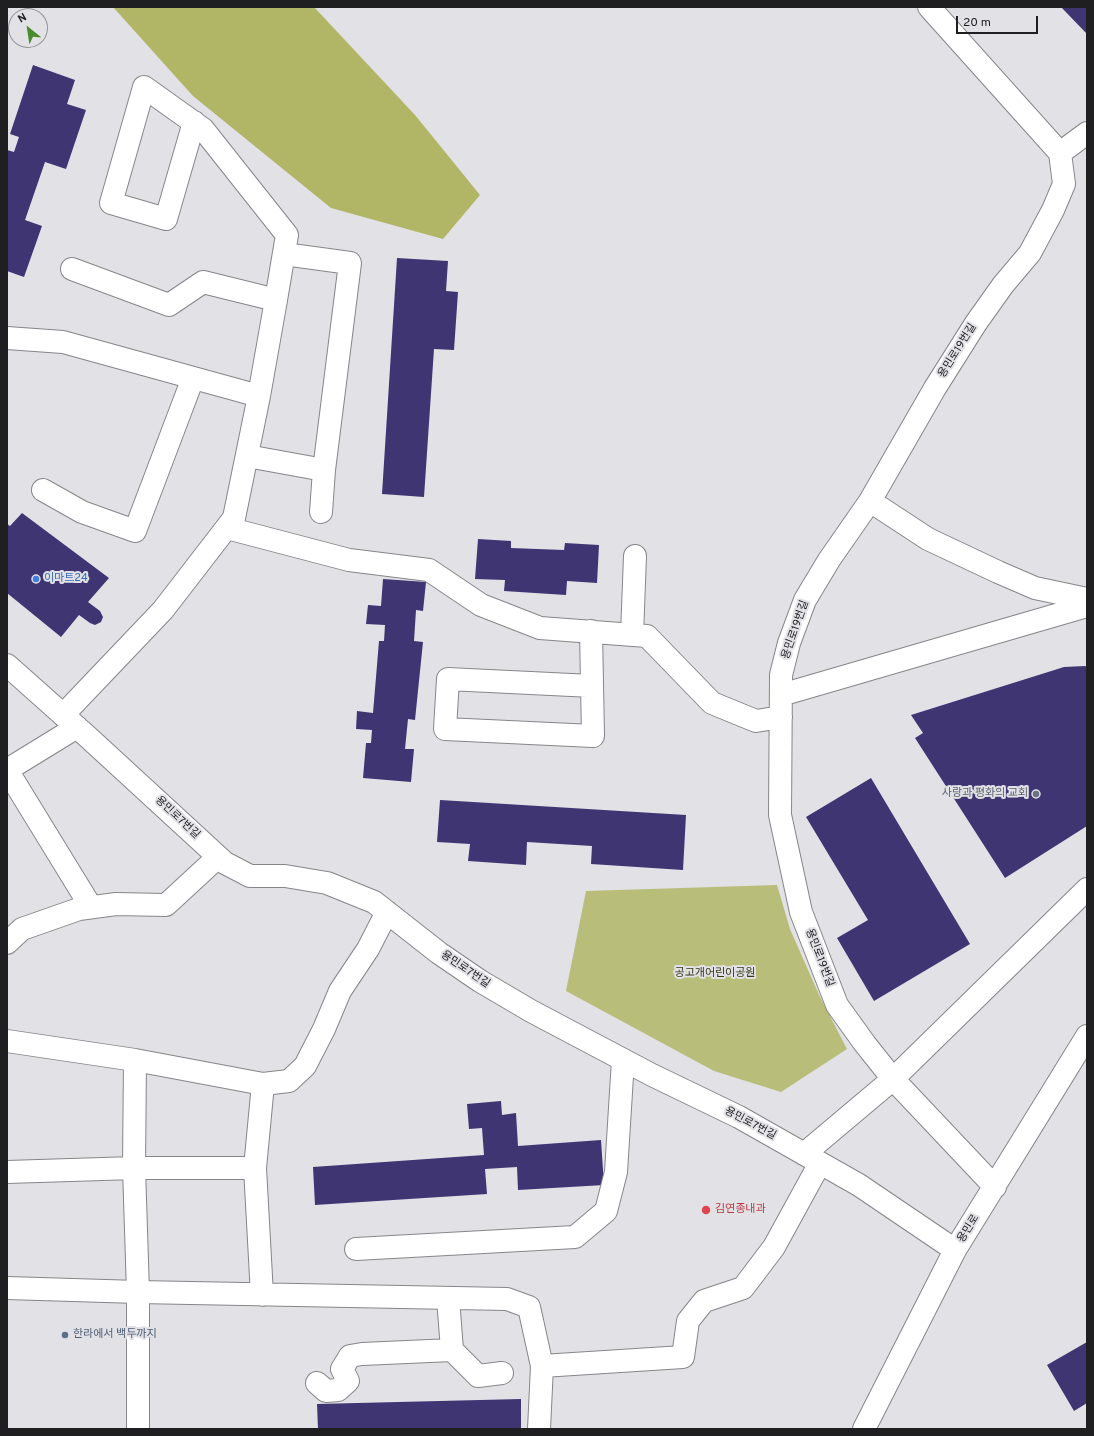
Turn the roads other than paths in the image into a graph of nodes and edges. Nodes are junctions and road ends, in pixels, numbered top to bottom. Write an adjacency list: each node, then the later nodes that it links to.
1 (929, 7): 4 (street)
2 (194, 122): 2 (street); 5 (street)
3 (1087, 133): 4 (street)
4 (1060, 153): 14 (street, 용민로19번길)
5 (284, 254): 7 (street); 12 (street)
6 (72, 269): 7 (street)
7 (276, 300): 10 (street)
8 (7, 338): 9 (street)
9 (193, 378): 10 (street); 13 (street)
10 (259, 396): 11 (street)
11 (247, 456): 12 (street); 16 (street)
12 (324, 470): 15 (street)
13 (43, 490)
14 (870, 501): 18 (street); 24 (street, 용민로19번길)
15 (321, 512)
16 (227, 528): 20 (street); 26 (street)
17 (634, 556): 21 (street)
18 (1087, 599)
19 (1087, 606): 24 (street)
20 (591, 631): 21 (street); 23 (street)
21 (632, 635): 25 (street)
22 (7, 665): 26 (street, 용민로7번길)
23 (592, 686): 23 (street)
24 (781, 694): 25 (street, 용민로19번길)
25 (781, 717): 37 (street, 용민로19번길)
26 (70, 721): 27 (street); 28 (street, 용민로7번길)
27 (7, 770): 30 (street)
28 (218, 857): 30 (street); 31 (street, 용민로7번길)
29 (1087, 889): 37 (street)
30 (91, 907): 32 (street)
31 (387, 912): 36 (street, 용민로7번길); 38 (street)
32 (7, 943)
33 (1087, 1036): 43 (street, 용민로)
34 (7, 1041): 35 (street)
35 (135, 1060): 38 (street); 40 (street)
36 (623, 1060): 39 (street, 용민로7번길); 44 (street)
37 (893, 1079): 39 (street); 43 (street, 용민로19번길)
38 (264, 1084): 41 (street)
39 (812, 1158): 45 (street, 용민로7번길); 51 (street)
40 (134, 1168): 41 (street); 42 (street); 47 (street)
41 (255, 1168): 48 (street)
42 (7, 1172)
43 (995, 1187): 45 (street, 용민로)
44 (356, 1249)
45 (955, 1250): 56 (street, 용민로)
46 (7, 1288): 47 (street)
47 (138, 1292): 48 (street); 54 (street)
48 (262, 1295): 49 (street)
49 (448, 1298): 50 (street); 51 (street)
50 (452, 1350): 52 (street); 53 (street)
51 (542, 1366): 55 (street)
52 (502, 1373)
53 (317, 1383)
54 (138, 1429)
55 (538, 1429)
56 (864, 1429)

